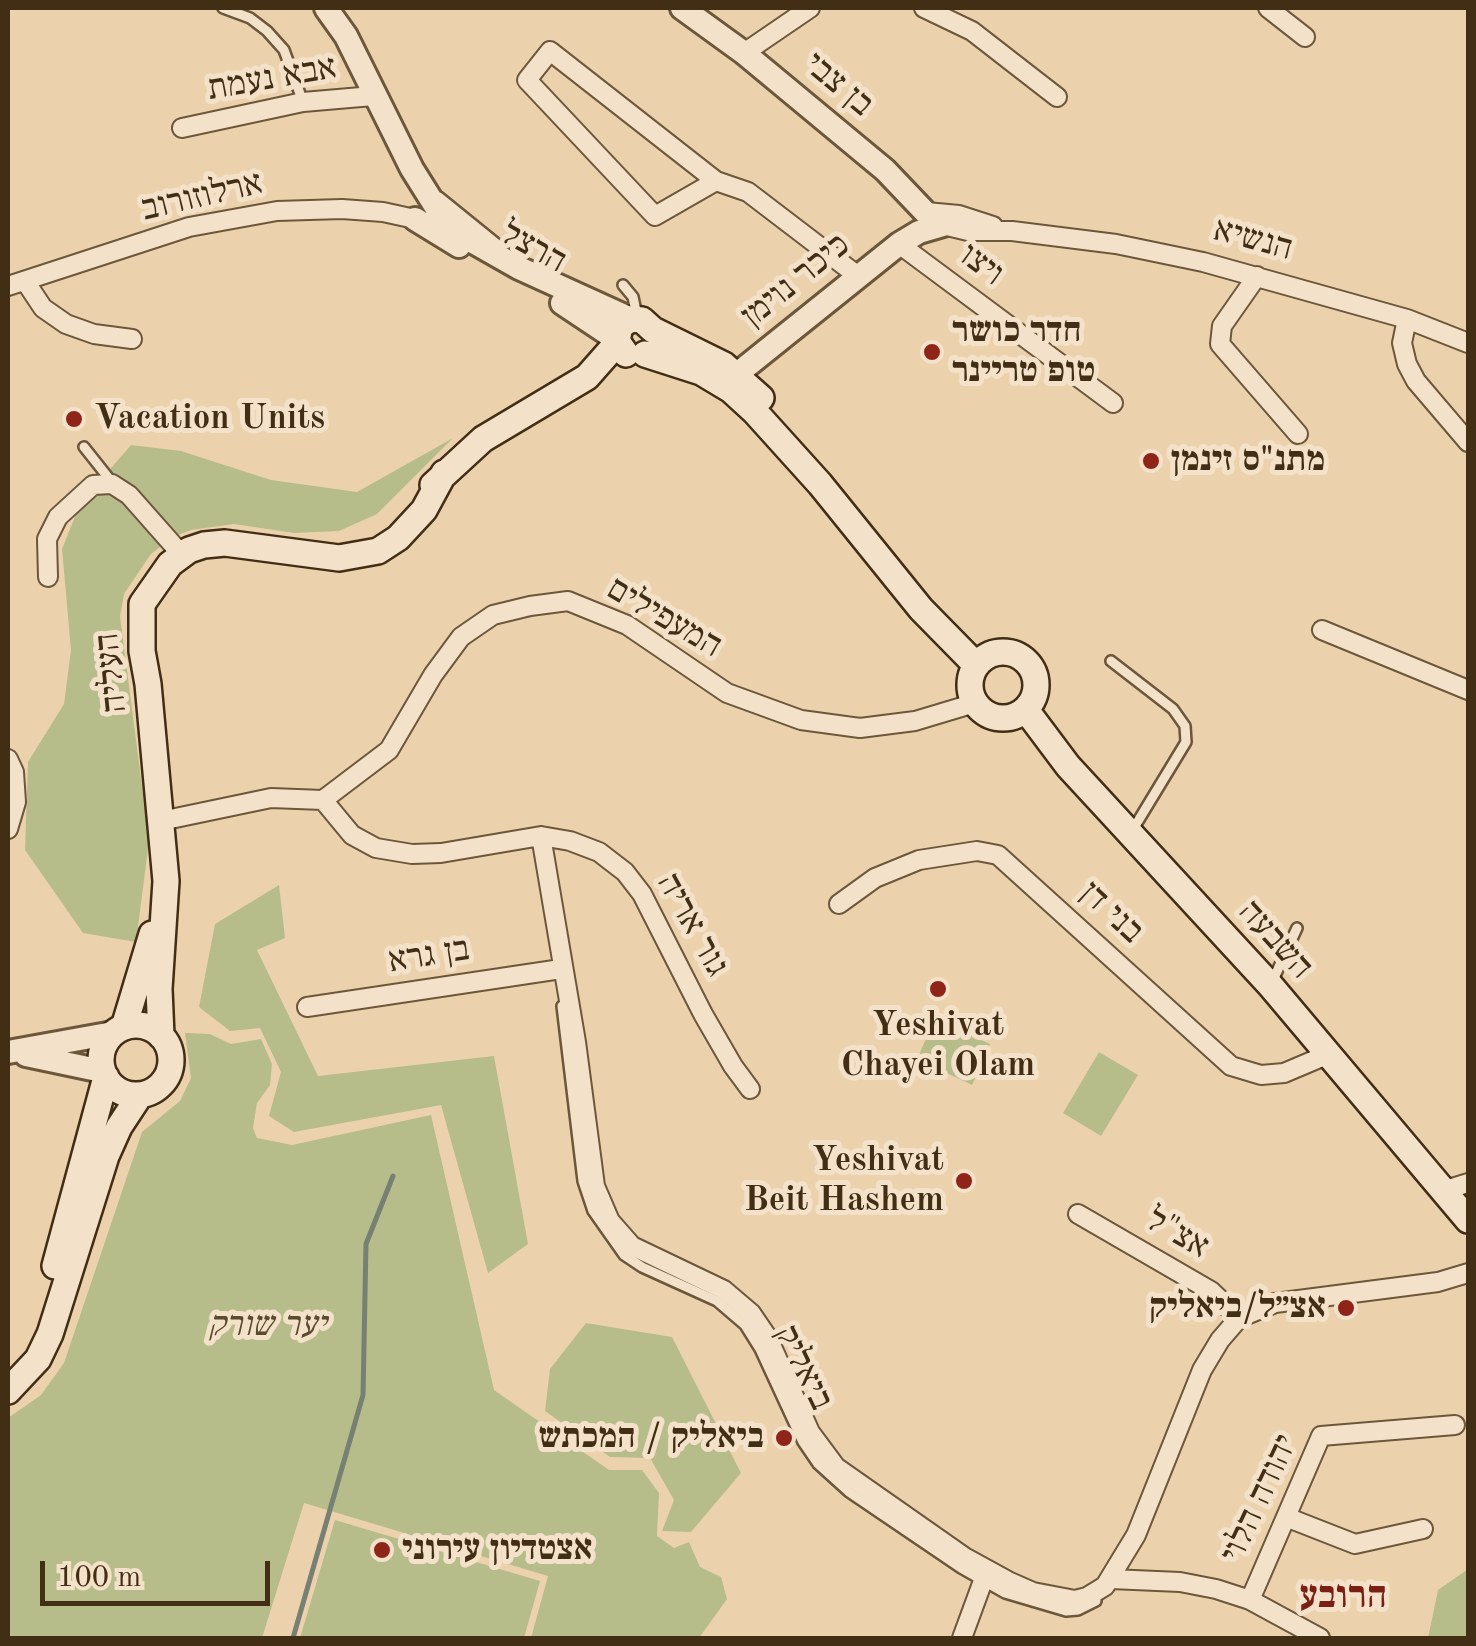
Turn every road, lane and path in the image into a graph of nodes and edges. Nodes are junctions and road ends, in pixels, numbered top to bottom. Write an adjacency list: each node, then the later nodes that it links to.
1 (223, 8): 11 (lane)
2 (326, 8): 9 (street, הרצל)
3 (682, 8): 8 (street, בן צבי)
4 (810, 8): 8 (street)
5 (924, 8): 10 (street)
6 (1268, 8): 7 (street)
7 (1305, 37)
8 (744, 53): 16 (street, בן צבי)
9 (373, 96): 11 (street, אבא נעמת); 14 (street, הרצל)
10 (1056, 98)
11 (302, 102): 12 (street, אבא נעמת)
12 (182, 128)
13 (716, 181): 13 (street); 18 (street)
14 (421, 183): 15 (street, הרצל); 15 (street); 23 (street, הרצל)
15 (415, 219): 20 (street, ארלוזורוב); 23 (street, הרצל)
16 (934, 219): 17 (street); 19 (street, הנשיא)
17 (899, 244): 18 (street, כיכר נוימן); 27 (street, ויצו)
18 (858, 276): 26 (street, כיכר נוימן)
19 (1257, 276): 22 (street, הנשיא); 28 (street)
20 (16, 284): 24 (street)
21 (624, 285): 23 (lane)
22 (1407, 320): 25 (street, הנשיא); 29 (street)
23 (634, 337): 26 (main road); 32 (main road); 33 (main road)
24 (132, 340)
25 (1468, 344)
26 (738, 374): 32 (main road)
27 (1113, 403)
28 (1298, 434)
29 (1468, 442)
30 (84, 446): 31 (lane)
31 (112, 484): 33 (street); 34 (street)
32 (820, 484): 37 (main road)
33 (182, 555): 43 (main road, העליה)
34 (48, 577)
35 (1322, 630): 38 (street)
36 (1111, 661): 45 (lane)
37 (976, 665): 39 (main road); 40 (main road)
38 (1468, 690)
39 (975, 703): 40 (main road); 42 (street, המעפילים)
40 (1026, 710): 45 (main road, השבעה)
41 (8, 759): 44 (street)
42 (323, 800): 43 (street); 46 (street)
43 (162, 821): 47 (main road, העליה)
44 (8, 830)
45 (1130, 834): 51 (main road, השבעה)
46 (541, 836): 50 (street, ביאליק); 58 (street, גור אריה)
47 (166, 880): 53 (main road, העליה); 54 (main road, העליה)
48 (839, 904): 56 (street, בני דן)
49 (1297, 928): 51 (lane)
50 (561, 968): 52 (street, בן גרא); 71 (street, ביאליק)
51 (1270, 985): 56 (main road, השבעה)
52 (307, 1007)
53 (118, 1030): 54 (main road); 55 (street); 57 (main road)
54 (161, 1036): 59 (main road)
55 (10, 1052): 57 (street)
56 (1328, 1054): 61 (main road, השבעה)
57 (104, 1074): 59 (main road); 66 (main road)
58 (750, 1088)
59 (140, 1095): 67 (main road)
60 (1468, 1183): 61 (street)
61 (1442, 1192): 63 (main road, השבעה)
62 (1078, 1214): 65 (street, אצ"ל)
63 (1468, 1220)
64 (1468, 1273): 65 (street)
65 (1239, 1318): 72 (street)
66 (8, 1368)
67 (8, 1391)
68 (1455, 1425): 69 (street, יהודה הלוי)
69 (1286, 1516): 70 (street); 73 (street, יהודה הלוי)
70 (1424, 1528)
71 (985, 1575): 72 (street, ביאליק); 75 (street)
72 (1111, 1579): 73 (street)
73 (1250, 1600): 74 (street)
74 (1309, 1636)
75 (962, 1638)

